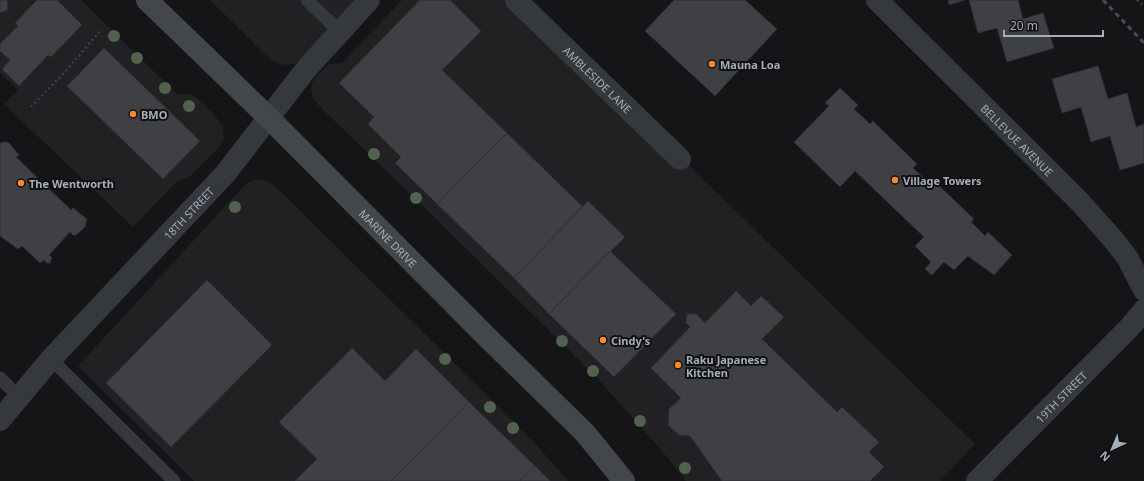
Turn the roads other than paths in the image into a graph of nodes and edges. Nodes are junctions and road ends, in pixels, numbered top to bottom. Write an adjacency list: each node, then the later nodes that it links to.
1 (147, 0): 7 (main road, MARINE DRIVE)
2 (307, 0): 6 (lane)
3 (369, 0): 6 (street, 18TH STREET)
4 (516, 0): 8 (street, AMBLESIDE LANE)
5 (877, 0): 9 (street, BELLEVUE AVENUE)
6 (339, 32): 7 (street, 18TH STREET)
7 (269, 118): 11 (street, 18TH STREET); 16 (main road, MARINE DRIVE)
8 (680, 159)
9 (1144, 290)
10 (1144, 310): 17 (street, 19TH STREET)
11 (51, 358): 13 (street, 18TH STREET); 15 (lane)
12 (0, 378): 13 (lane)
13 (19, 397): 14 (street, 18TH STREET)
14 (0, 420)
15 (174, 481)
16 (624, 481)
17 (977, 481)

